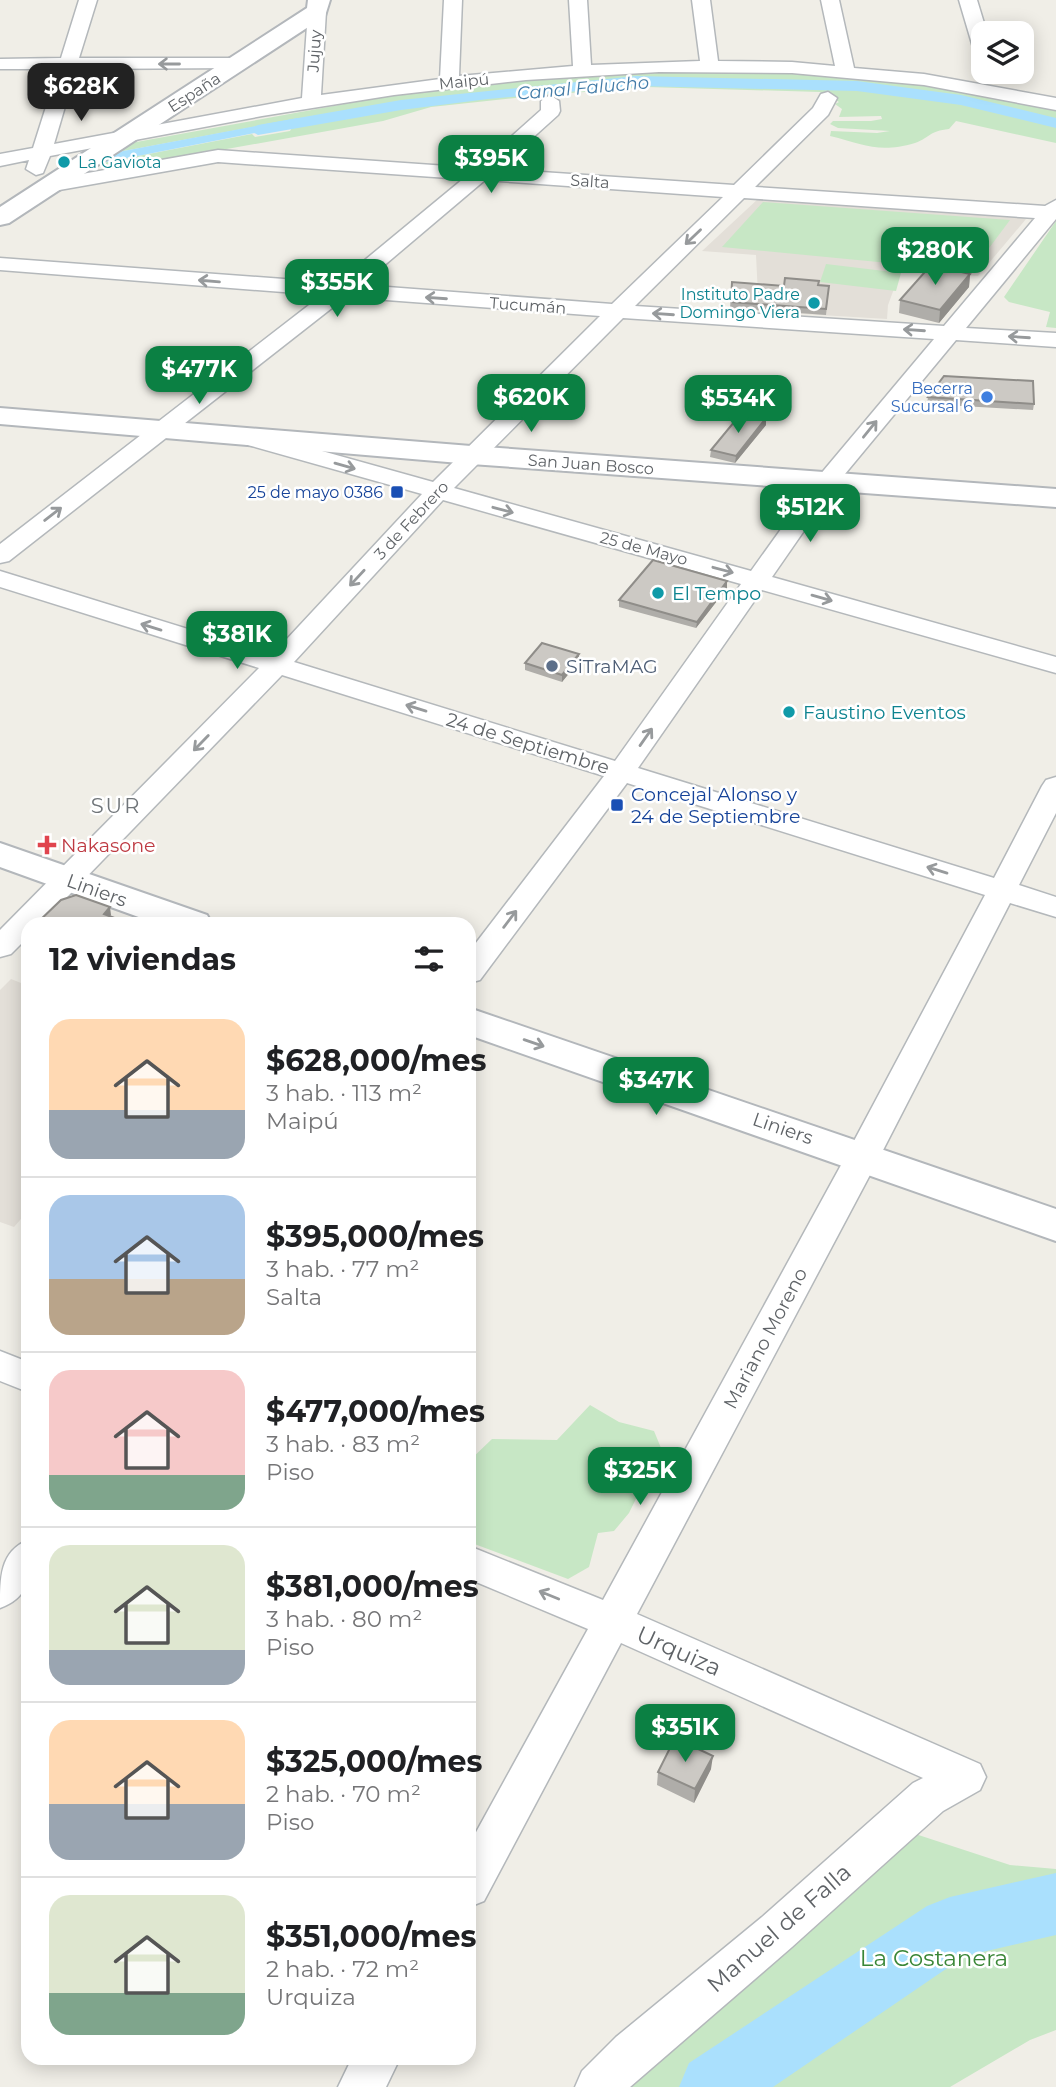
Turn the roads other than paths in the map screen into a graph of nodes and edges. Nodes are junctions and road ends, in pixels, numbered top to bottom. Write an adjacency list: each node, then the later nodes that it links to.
1 (88, 0): 11 (street)
2 (453, 0): 16 (street)
3 (579, 0): 13 (street)
4 (701, 0): 12 (street)
5 (830, 0): 14 (street)
6 (968, 0): 8 (street)
7 (318, 6): 9 (street, España); 20 (street, Jujuy)
8 (974, 21)
9 (237, 63): 11 (street, one-way to 11); 22 (street, España)
10 (0, 64): 11 (street)
11 (69, 64): 23 (street)
12 (709, 64): 13 (street, Maipú); 14 (street, Maipú)
13 (582, 69): 16 (street, Maipú)
14 (845, 69): 15 (street, Maipú)
15 (971, 78)
16 (449, 83): 20 (street, Maipú)
17 (1000, 84): 21 (street, Maipú)
18 (828, 98): 26 (street, 3 de Febrero)
19 (550, 101): 25 (street)
20 (311, 102): 22 (street, Maipú)
21 (1056, 104)
22 (130, 134): 23 (street, Maipú); 27 (street, España)
23 (40, 152): 24 (street, Maipú); 27 (street)
24 (0, 160)
25 (482, 174): 26 (street, Salta); 27 (street, Salta); 31 (street)
26 (743, 190): 28 (street, Salta); 32 (street, 3 de Febrero, one-way to 32)
27 (38, 193): 29 (street, España)
28 (1053, 209): 33 (street)
29 (0, 218)
30 (0, 264): 31 (street, Tucumán, one-way to 30)
31 (338, 291): 32 (street, Tucumán, one-way to 31); 36 (street)
32 (615, 312): 33 (street, Tucumán, one-way to 32); 38 (street, 3 de Febrero)
33 (948, 332): 34 (street, Tucumán, one-way to 33); 39 (street, one-way to 33)
34 (1056, 340)
35 (0, 416): 36 (street, San Juan Bosco)
36 (162, 428): 37 (street, San Juan Bosco); 42 (street, one-way to 36)
37 (232, 434): 38 (street, San Juan Bosco); 40 (street, 25 de Mayo, one-way to 40)
38 (471, 455): 39 (street, San Juan Bosco); 40 (street, 3 de Febrero)
39 (827, 481): 41 (street, San Juan Bosco); 44 (street)
40 (437, 492): 44 (street, 25 de Mayo, one-way to 44); 46 (street, 3 de Febrero, one-way to 46)
41 (1056, 498)
42 (0, 556)
43 (0, 579): 46 (street, 24 de Septiembre, one-way to 43)
44 (757, 579): 45 (street, 25 de Mayo, one-way to 45); 47 (street, one-way to 44)
45 (1056, 665)
46 (276, 666): 47 (street, 24 de Septiembre, one-way to 46); 50 (street, 3 de Febrero, one-way to 50)
47 (622, 771): 51 (street, 24 de Septiembre, one-way to 47); 57 (street, one-way to 47)
48 (1056, 786): 51 (street, Mariano Moreno)
49 (0, 854): 50 (street, Liniers)
50 (69, 880): 53 (street, 3 de Febrero); 54 (street, Liniers)
51 (1002, 891): 52 (street, 24 de Septiembre); 59 (street, Mariano Moreno)
52 (1056, 907)
53 (31, 917)
54 (174, 917)
55 (21, 927): 56 (street, 3 de Febrero)
56 (0, 947)
57 (476, 964)
58 (476, 1023): 59 (street, Liniers, one-way to 59)
59 (863, 1156): 60 (street, Liniers); 66 (street, Mariano Moreno)
60 (1056, 1225)
61 (0, 1365): 62 (street)
62 (21, 1375)
63 (21, 1565): 65 (street)
64 (476, 1565): 66 (street, Urquiza, one-way to 64)
65 (0, 1591)
66 (612, 1621): 67 (street, Urquiza); 68 (street, Mariano Moreno)
67 (965, 1777): 71 (street, Manuel de Falla)
68 (476, 1874)
69 (373, 2065): 70 (street)
70 (361, 2087)
71 (598, 2087)

